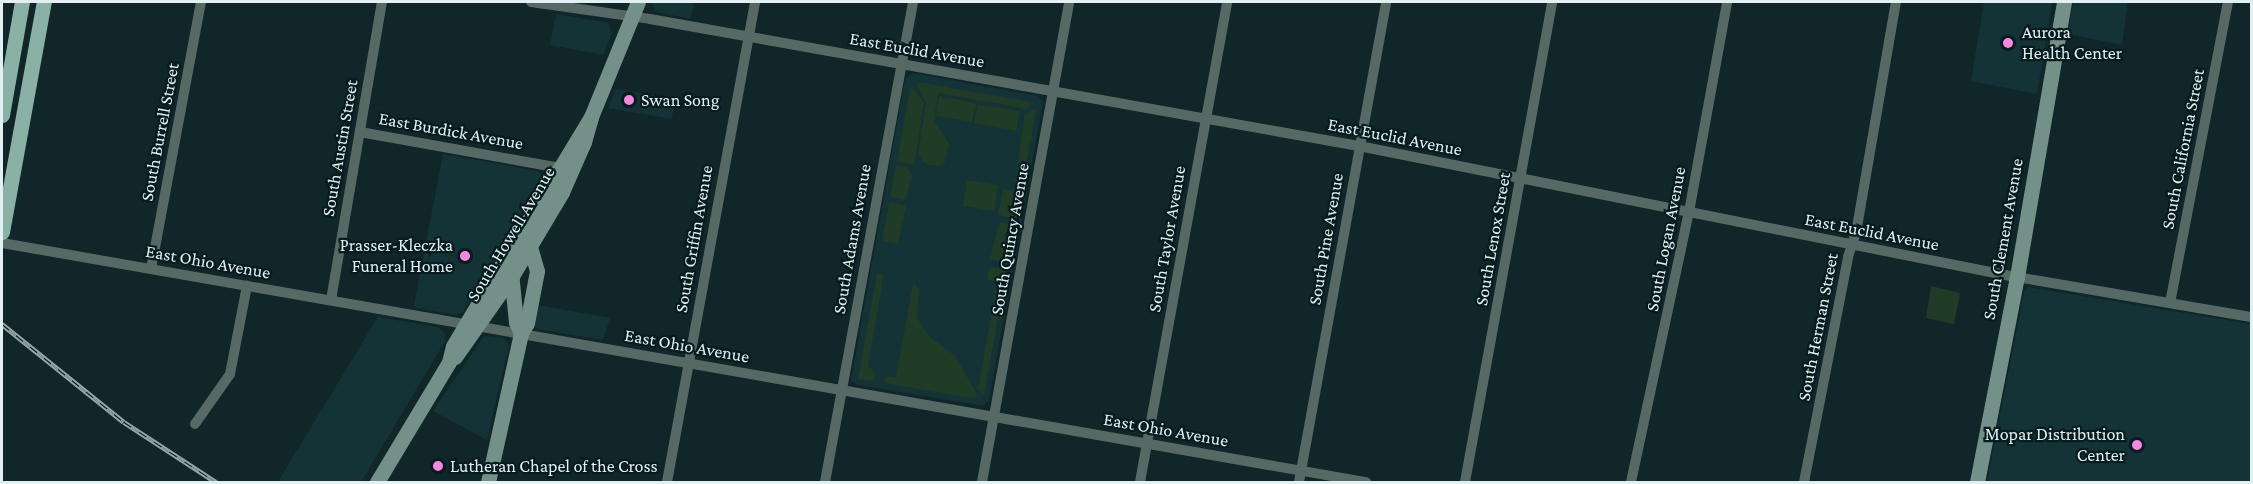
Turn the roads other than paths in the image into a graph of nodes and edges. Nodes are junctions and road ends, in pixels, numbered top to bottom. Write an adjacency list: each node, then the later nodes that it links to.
1 (22, 2): 21 (main road)
2 (44, 2): 24 (main road)
3 (201, 2): 35 (street, South Burrell Street)
4 (382, 2): 25 (street, South Austin Street)
5 (531, 2): 17 (street, East Euclid Avenue)
6 (638, 2): 17 (street, South Howell Avenue)
7 (755, 2): 18 (street, South Griffin Avenue)
8 (913, 2): 19 (street, South Adams Avenue)
9 (1070, 2): 20 (street, South Quincy Avenue)
10 (1227, 2): 22 (street, South Taylor Avenue)
11 (1386, 2): 26 (street, South Pine Avenue)
12 (1552, 2): 28 (street, South Lenox Street)
13 (1727, 2): 29 (street, South Logan Avenue)
14 (1896, 2): 32 (street, South Herman Street)
15 (2064, 2): 37 (street, South Clement Avenue)
16 (2228, 2): 40 (street, South California Street)
17 (631, 17): 18 (street, East Euclid Avenue); 27 (street, South Howell Avenue)
18 (749, 37): 19 (street, East Euclid Avenue); 44 (street, South Griffin Avenue)
19 (901, 64): 20 (street, East Euclid Avenue); 45 (street, South Adams Avenue)
20 (1053, 92): 22 (street, East Euclid Avenue); 46 (street, South Quincy Avenue)
21 (2, 115)
22 (1206, 119): 26 (street, East Euclid Avenue); 48 (street, South Taylor Avenue)
23 (2, 120): 24 (main road)
24 (21, 123): 30 (main road)
25 (360, 132): 27 (street, East Burdick Avenue); 39 (street, South Austin Street)
26 (1359, 146): 28 (street, East Euclid Avenue); 49 (street, South Pine Avenue)
27 (566, 169): 33 (street, South Howell Avenue); 34 (street, South Howell Avenue)
28 (1521, 178): 29 (street, East Euclid Avenue); 58 (street, South Lenox Street)
29 (1689, 212): 32 (street, East Euclid Avenue); 59 (street, South Logan Avenue)
30 (2, 232)
31 (2, 243): 35 (street, East Ohio Avenue)
32 (1852, 244): 37 (street, East Euclid Avenue); 60 (street, South Herman Street)
33 (530, 246): 36 (street, South Howell Avenue); 43 (street)
34 (508, 251): 36 (street); 42 (street, South Howell Avenue)
35 (151, 269): 38 (street, East Ohio Avenue)
36 (512, 276): 42 (street, South Howell Avenue); 43 (street)
37 (2017, 277): 40 (street, East Euclid Avenue); 61 (street, South Clement Avenue)
38 (248, 286): 39 (street, East Ohio Avenue); 47 (street)
39 (331, 300): 42 (street, East Ohio Avenue)
40 (2170, 303): 41 (street, East Euclid Avenue)
41 (2252, 317)
42 (472, 325): 43 (street, East Ohio Avenue); 50 (street, South Howell Avenue)
43 (520, 333): 44 (street, East Ohio Avenue); 51 (street)
44 (688, 363): 45 (street, East Ohio Avenue); 52 (street, South Griffin Avenue)
45 (842, 390): 46 (street, East Ohio Avenue); 53 (street, South Adams Avenue)
46 (994, 417): 48 (street, East Ohio Avenue); 54 (street, South Quincy Avenue)
47 (195, 424)
48 (1147, 443): 49 (street, East Ohio Avenue); 55 (street, South Taylor Avenue)
49 (1301, 470): 56 (street, South Pine Avenue); 57 (street, East Ohio Avenue)
50 (377, 483)
51 (488, 483)
52 (667, 483)
53 (825, 483)
54 (982, 483)
55 (1140, 483)
56 (1299, 483)
57 (1366, 483)
58 (1465, 483)
59 (1631, 483)
60 (1804, 483)
61 (1977, 483)

